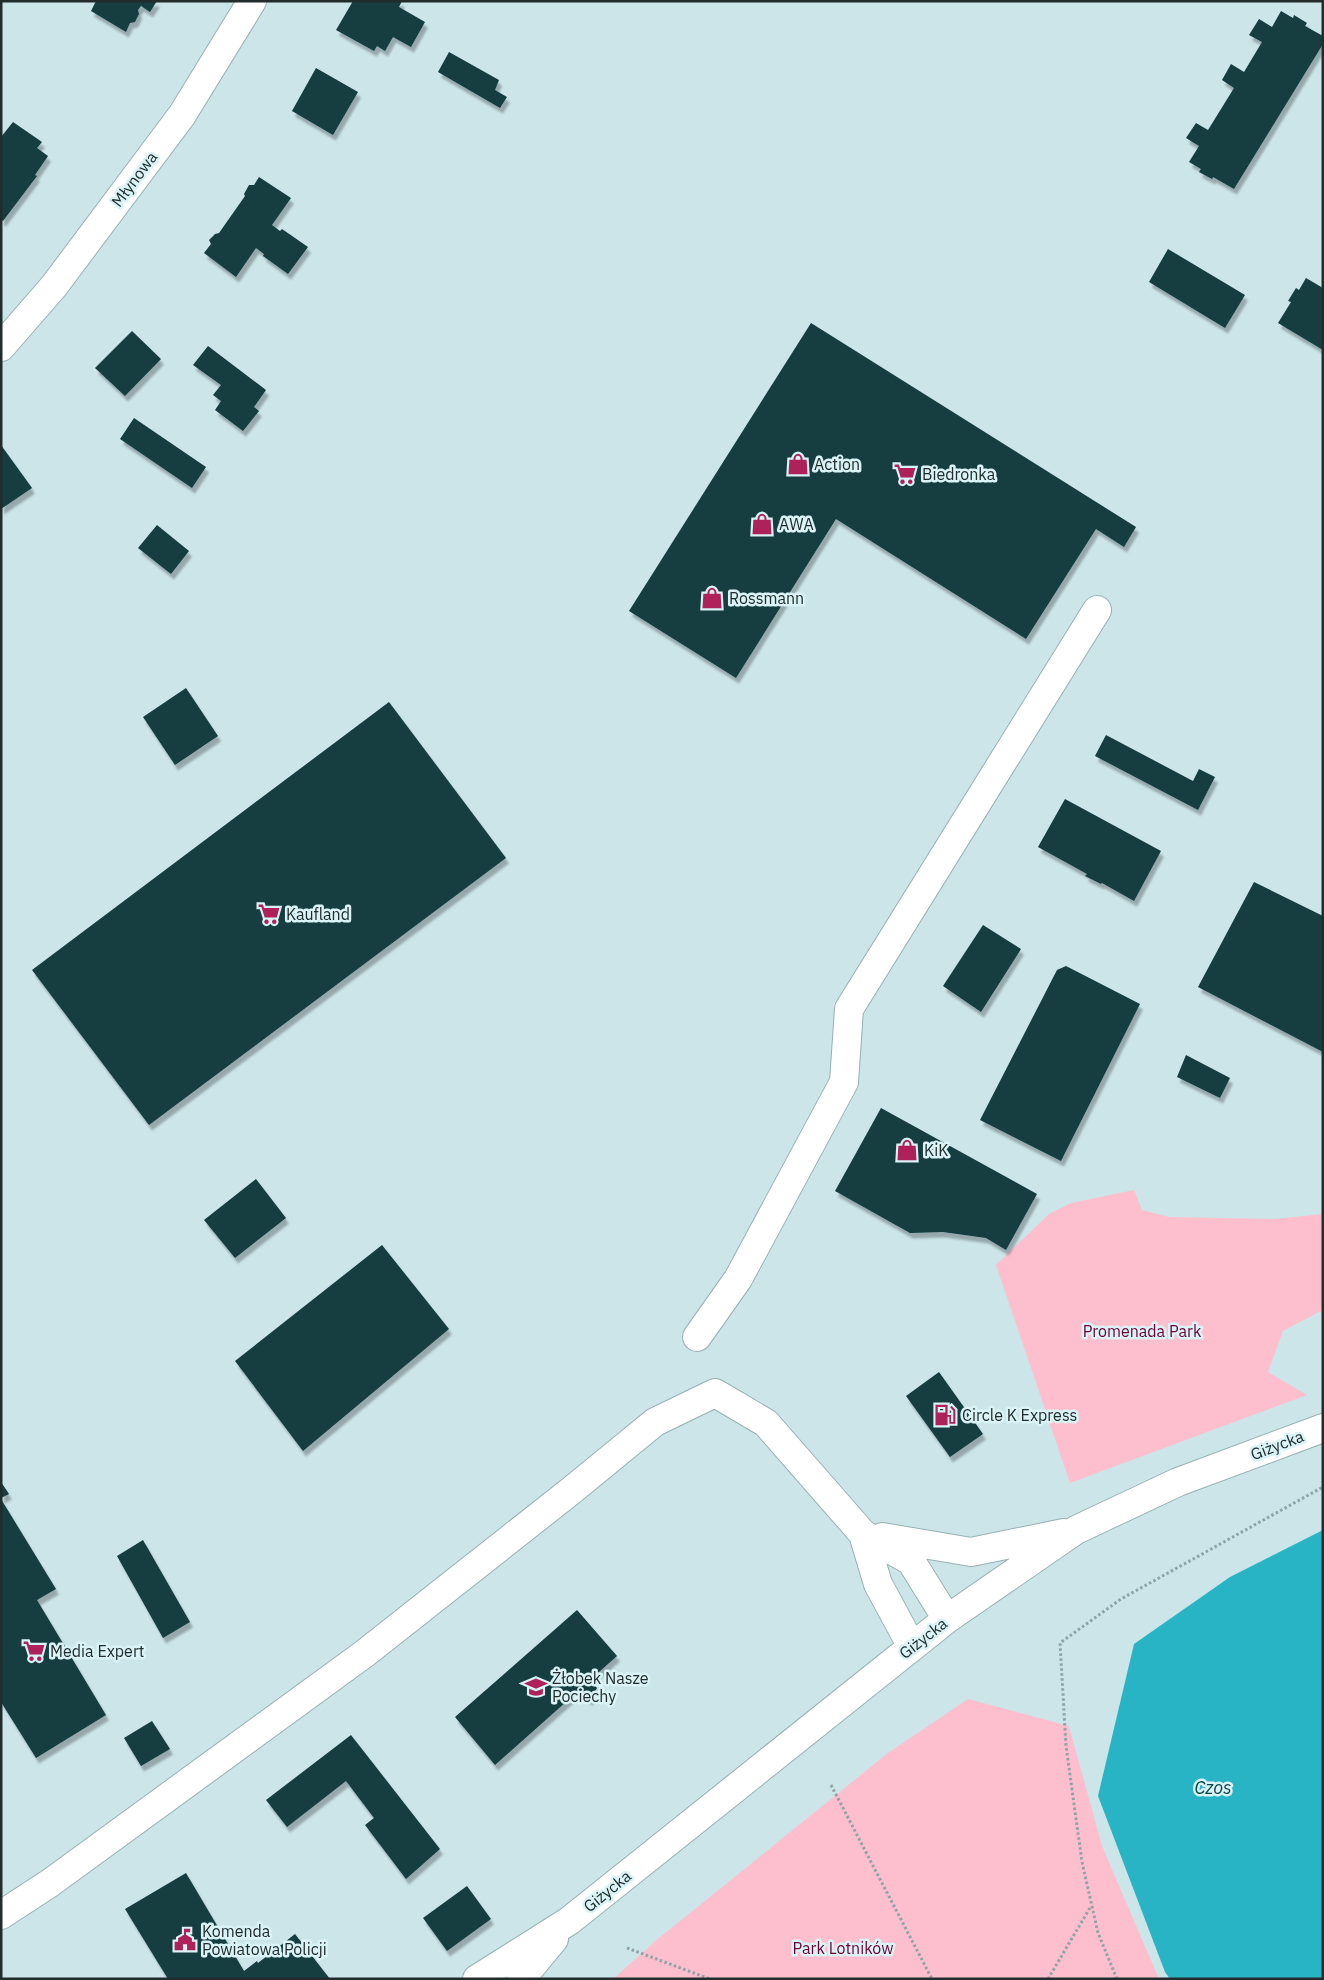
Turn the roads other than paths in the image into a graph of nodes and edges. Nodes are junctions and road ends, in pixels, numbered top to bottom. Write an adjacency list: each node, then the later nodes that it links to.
1 (252, 1): 2 (street, Młynowa)
2 (1, 347)
3 (1097, 610): 4 (street)
4 (697, 1337)
5 (1323, 1428): 6 (street, Giżycka)
6 (1076, 1530): 7 (street); 8 (street, Giżycka)
7 (863, 1534): 8 (street); 9 (street); 10 (street)
8 (947, 1619): 9 (street, Giżycka)
9 (912, 1647): 11 (street, Giżycka)
10 (1, 1915)
11 (568, 1921): 12 (street, Giżycka); 13 (street, Giżycka)
12 (478, 1979)
13 (521, 1979)

